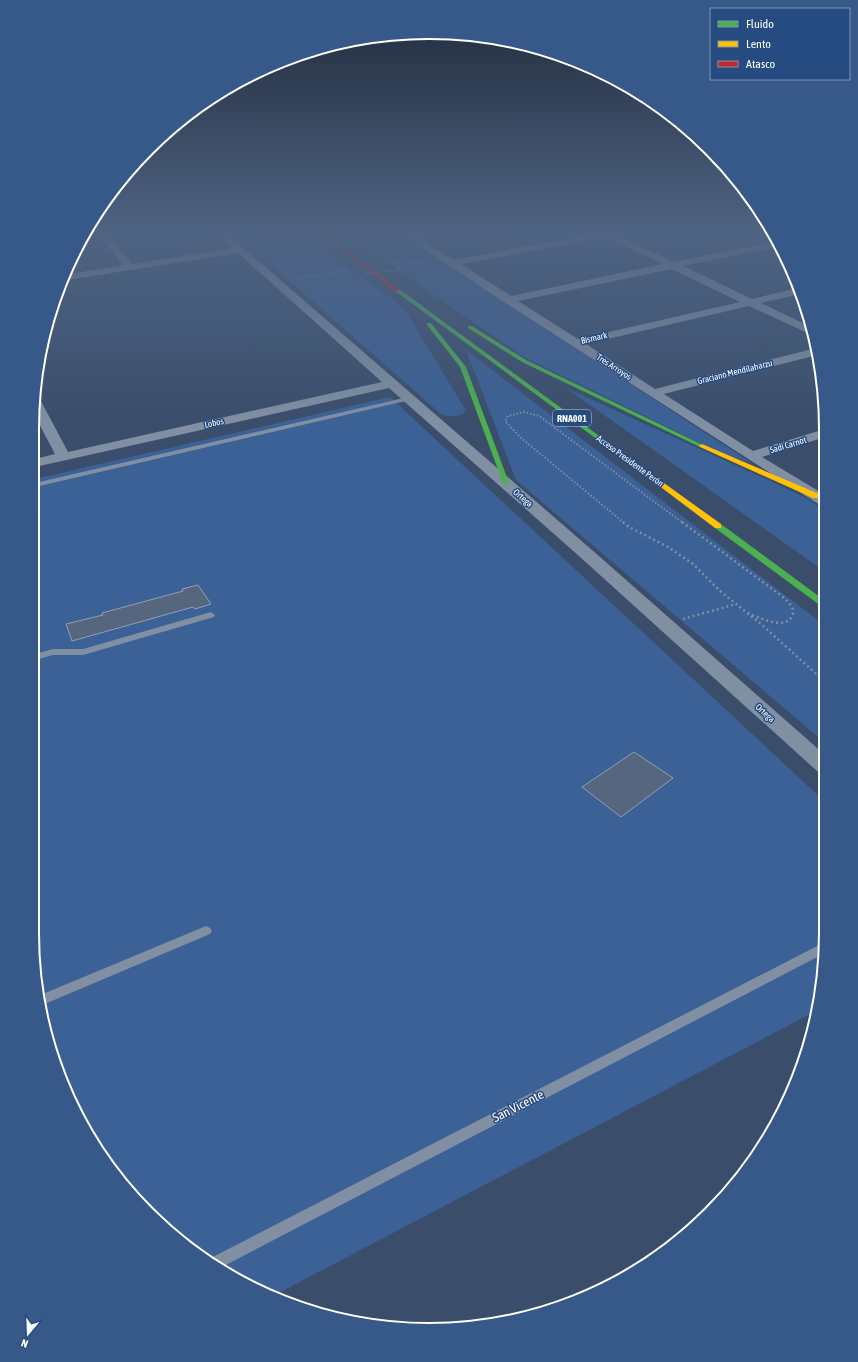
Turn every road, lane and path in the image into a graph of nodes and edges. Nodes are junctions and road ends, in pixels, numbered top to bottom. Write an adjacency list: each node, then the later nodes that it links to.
1 (293, 296): 14 (street, Ortega)
2 (396, 296): 22 (highway)
3 (406, 296): 26 (highway, Acceso Presidente Perón / RNA001)
4 (501, 296): 8 (street, Tres Arroyos)
5 (530, 296): 8 (street)
6 (736, 296): 9 (street)
7 (779, 296): 9 (street, Bismark)
8 (508, 300): 11 (street, Tres Arroyos)
9 (750, 302): 10 (street); 11 (street, Bismark)
10 (806, 329)
11 (576, 343): 15 (street, Tres Arroyos)
12 (812, 352): 15 (street, Graciano Mendilaharzu)
13 (534, 377): 25 (highway)
14 (392, 384): 16 (street, Ortega); 19 (street, Lobos)
15 (653, 393): 20 (street, Tres Arroyos)
16 (408, 399): 22 (street, Ortega); 23 (lane)
17 (40, 412): 19 (street)
18 (819, 435): 20 (street, Sadi Carnot)
19 (63, 456): 21 (street, Lobos)
20 (751, 456): 24 (street, Tres Arroyos)
21 (39, 462)
22 (506, 483): 30 (street, Ortega)
23 (39, 484)
24 (819, 498)
25 (819, 499)
26 (819, 600)
27 (736, 604): 28 (path); 28 (path); 30 (path)
28 (748, 613): 32 (path)
29 (211, 615): 31 (lane)
30 (666, 624): 33 (street, Ortega)
31 (39, 656)
32 (819, 677)
33 (819, 762)
34 (206, 931): 36 (lane)
35 (818, 950): 37 (lane, San Vicente)
36 (44, 999)
37 (219, 1261)

